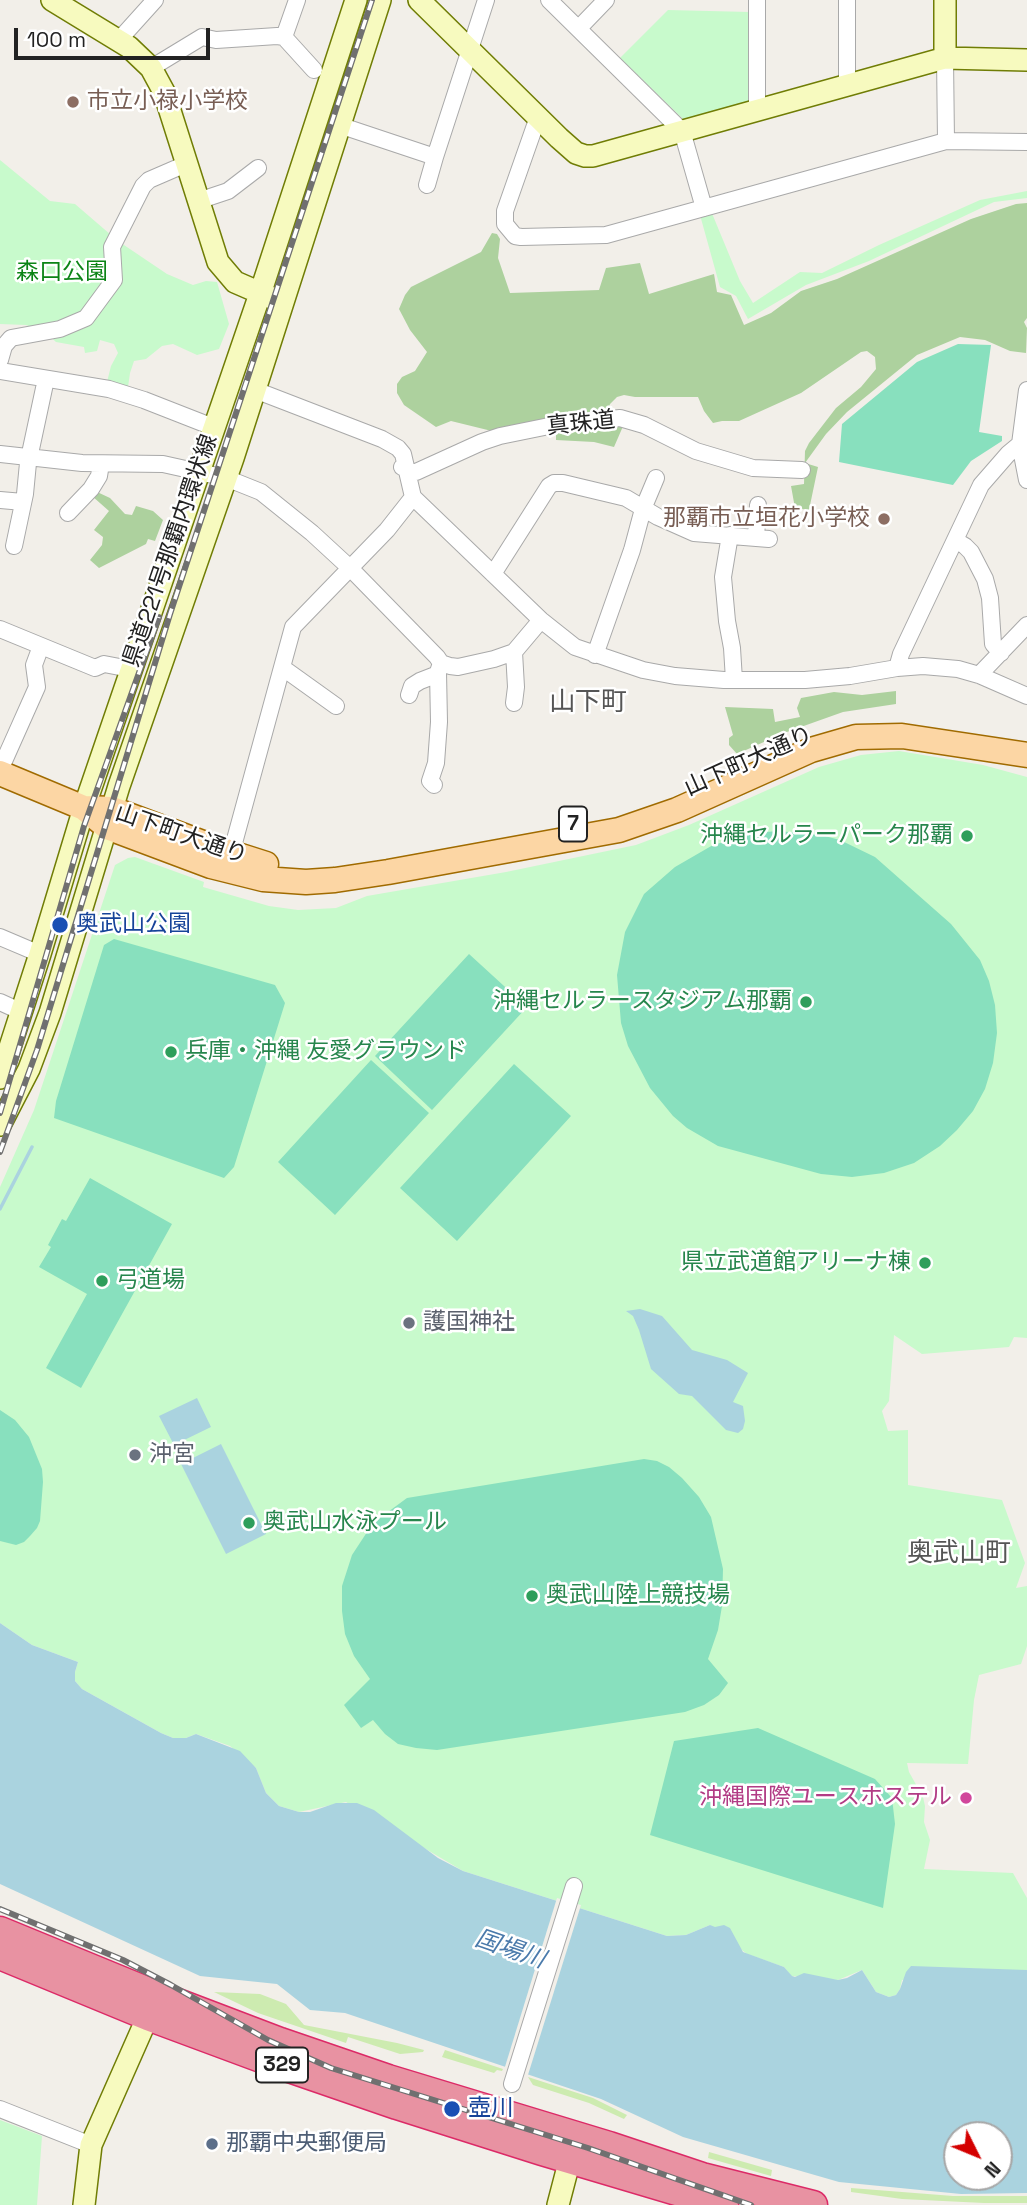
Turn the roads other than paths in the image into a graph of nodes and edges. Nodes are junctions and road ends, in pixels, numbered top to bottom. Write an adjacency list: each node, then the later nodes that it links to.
1 (52, 0): 15 (main road)
2 (155, 0): 15 (street)
3 (297, 0): 14 (street)
4 (356, 0): 34 (main road, 県道221号那覇内環状線)
5 (380, 0): 24 (main road, 県道221号那覇内環状線)
6 (419, 0): 16 (main road)
7 (486, 0): 16 (street)
8 (549, 0): 13 (street)
9 (606, 0): 13 (street)
10 (757, 0): 22 (street)
11 (847, 0): 21 (street)
12 (945, 0): 17 (main road)
13 (579, 28): 25 (street)
14 (284, 37): 19 (street); 20 (street)
15 (118, 41): 19 (main road)
16 (469, 50): 23 (main road); 28 (street)
17 (945, 58): 18 (main road); 21 (main road); 26 (street)
18 (1027, 60)
19 (151, 68): 29 (main road)
20 (314, 70)
21 (850, 85): 22 (main road)
22 (757, 110): 25 (main road)
23 (538, 117): 25 (main road); 33 (street)
24 (339, 125): 28 (street); 35 (main road, 県道221号那覇内環状線)
25 (682, 131): 33 (street)
26 (946, 141): 27 (street); 33 (street)
27 (1027, 142)
28 (435, 157): 31 (street)
29 (187, 164): 32 (main road); 36 (street)
30 (258, 168): 32 (street)
31 (428, 185)
32 (198, 201): 34 (main road)
33 (704, 208)
34 (260, 294): 35 (main road); 41 (main road, 県道221号那覇内環状線)
35 (284, 302): 39 (main road, 県道221号那覇内環状線)
36 (0, 360)
37 (0, 371): 38 (street)
38 (46, 379): 41 (street); 44 (street)
39 (255, 390): 46 (street); 49 (main road, 県道221号那覇内環状線)
40 (1027, 390): 42 (street)
41 (213, 427): 48 (main road, 県道221号那覇内環状線)
42 (1023, 443): 51 (street); 59 (street)
43 (0, 454): 44 (street)
44 (29, 458): 45 (street); 54 (street)
45 (102, 464): 48 (street); 57 (street)
46 (405, 468): 47 (street, 真珠道); 52 (street)
47 (802, 470)
48 (198, 471): 49 (street); 73 (main road, 県道221号那覇内環状線)
49 (226, 478): 61 (street); 85 (main road, 県道221号那覇内環状線)
50 (656, 478): 56 (street)
51 (1027, 480)
52 (413, 497): 61 (street); 62 (street)
53 (0, 500): 54 (street)
54 (23, 502): 60 (street)
55 (758, 505): 58 (street)
56 (643, 509): 58 (street); 62 (street); 69 (street)
57 (68, 513)
58 (730, 535): 75 (street)
59 (955, 540): 68 (street); 72 (street)
60 (14, 546)
61 (350, 568): 70 (street); 71 (street)
62 (493, 574): 63 (street)
63 (541, 620): 67 (street); 69 (street)
64 (1027, 625): 68 (street)
65 (0, 629): 66 (street)
66 (41, 646): 73 (street); 82 (street)
67 (514, 652): 71 (street); 78 (street)
68 (1001, 653): 74 (street)
69 (595, 655): 75 (street)
70 (283, 668): 79 (street); 86 (street)
71 (440, 668): 76 (street); 83 (street)
72 (897, 668): 74 (street); 75 (street)
73 (130, 669): 84 (main road, 県道221号那覇内環状線)
74 (979, 675): 77 (street)
75 (734, 680)
76 (409, 695)
77 (1027, 696)
78 (514, 703)
79 (336, 706)
80 (1027, 739): 86 (main road, 山下町大通り / 7)
81 (1027, 755): 85 (main road, 山下町大通り / 7)
82 (0, 771): 84 (main road, 7)
83 (433, 785)
84 (84, 808): 85 (main road, 山下町大通り / 7); 88 (main road, 県道221号那覇内環状線)
85 (109, 818): 86 (main road, 山下町大通り / 7); 92 (main road, 県道221号那覇内環状線)
86 (231, 854)
87 (0, 937): 88 (street)
88 (40, 954): 90 (main road, 県道221号那覇内環状線)
89 (0, 1002): 90 (street)
90 (22, 1012): 91 (main road, 県道221号那覇内環状線)
91 (0, 1078)
92 (0, 1125)
93 (572, 1892): 99 (street)
94 (0, 1912): 98 (highway)
95 (0, 1931): 98 (highway, 329)
96 (0, 1955): 98 (highway, 329)
97 (0, 1970): 98 (highway)
98 (144, 2006): 101 (main road); 102 (highway, 329)
99 (514, 2080)
100 (0, 2109): 101 (street)
101 (91, 2145): 103 (main road)
102 (573, 2147): 104 (main road); 105 (highway, 329); 106 (highway, 329)
103 (84, 2205)
104 (558, 2205)
105 (724, 2205)
106 (813, 2205)

